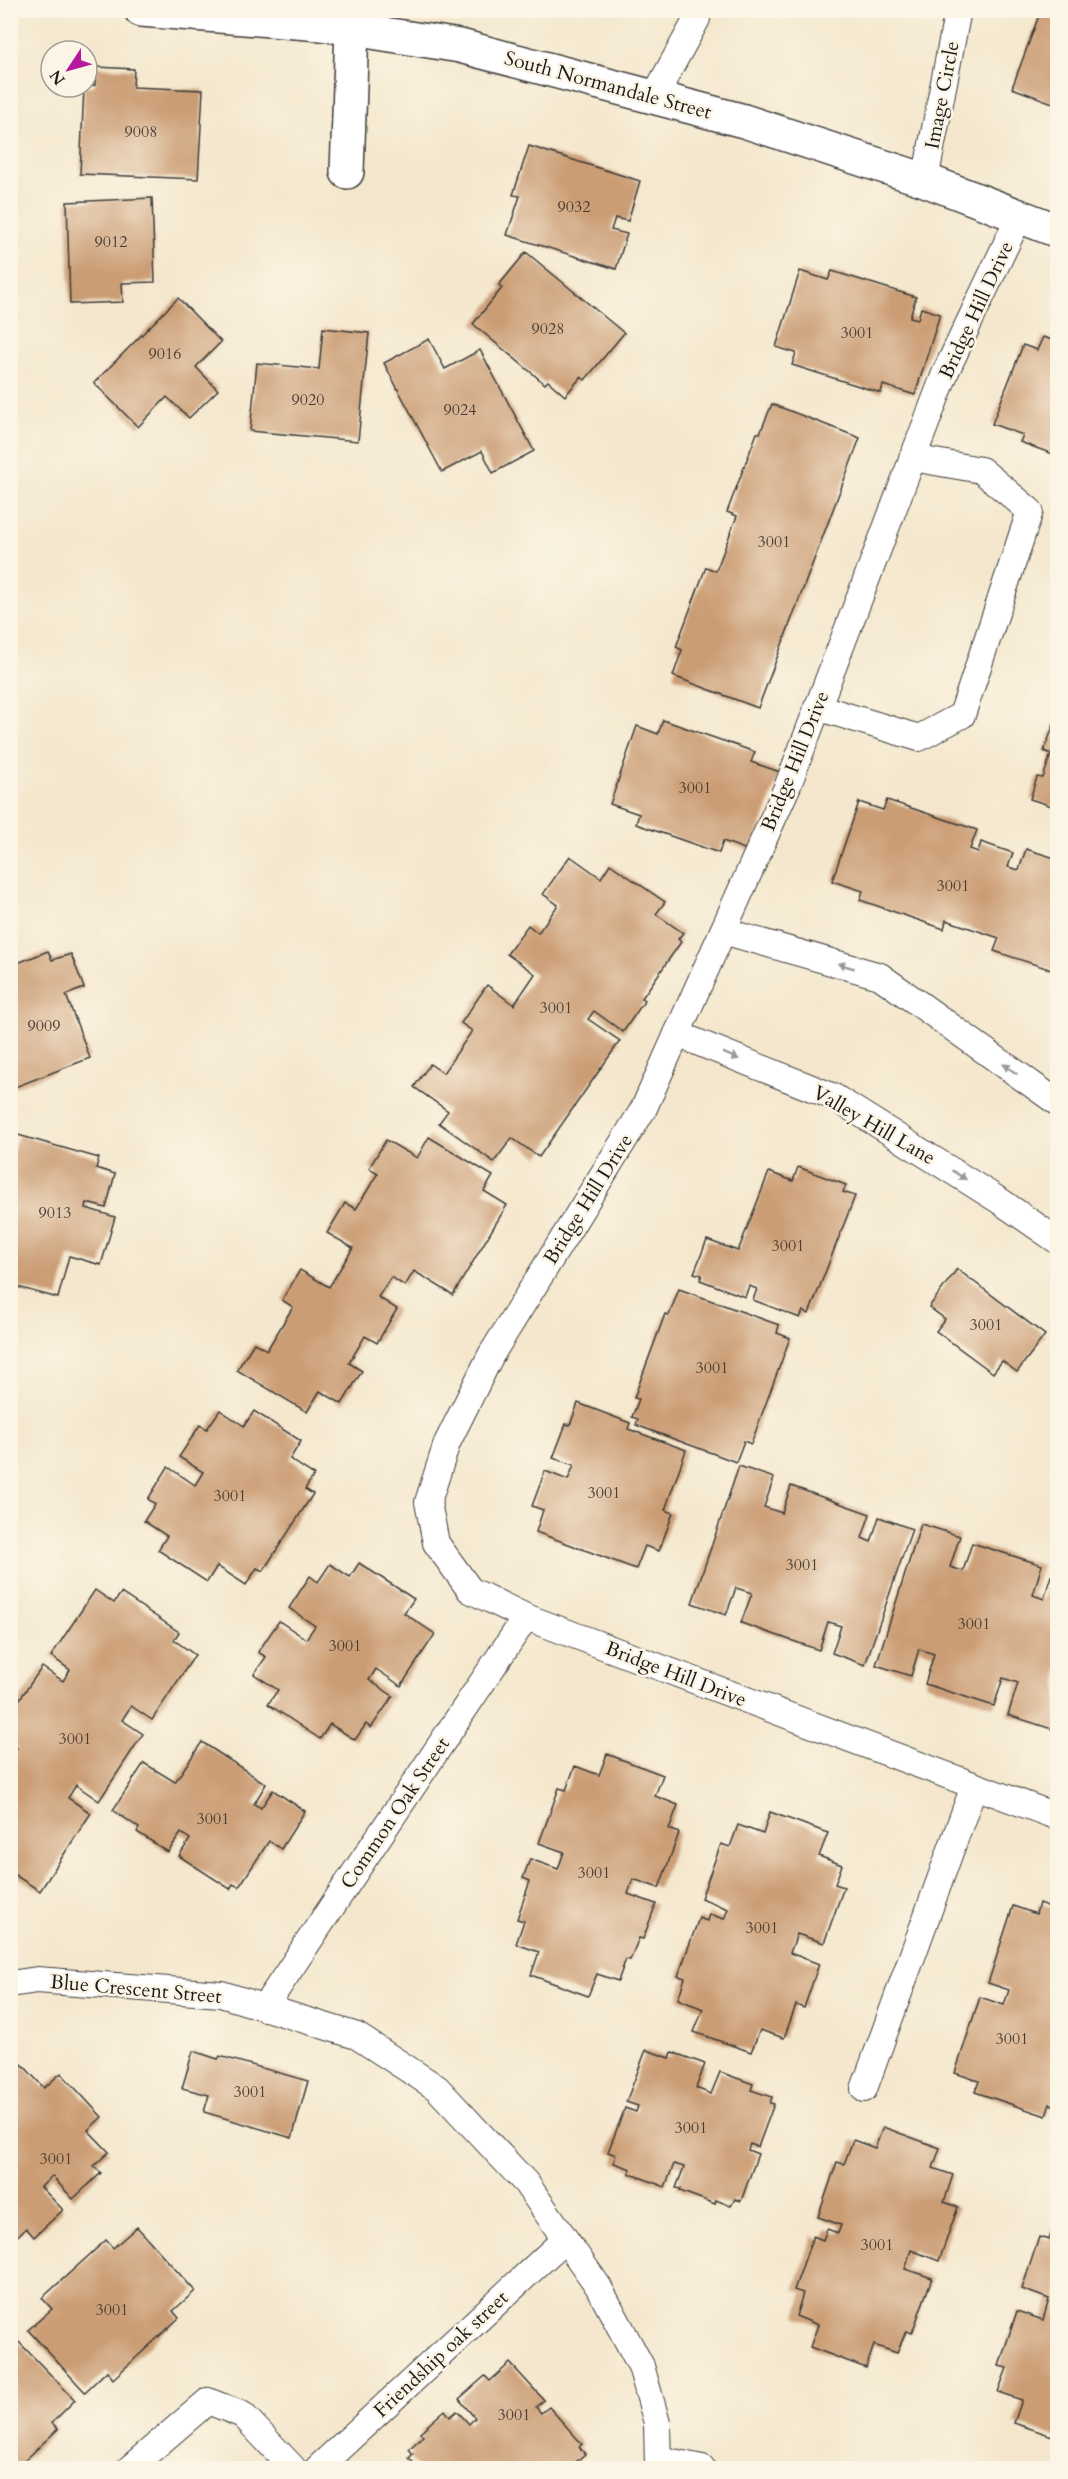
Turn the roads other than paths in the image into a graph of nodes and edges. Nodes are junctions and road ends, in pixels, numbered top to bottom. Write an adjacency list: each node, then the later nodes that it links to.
1 (141, 10): 4 (street, South Normandale Street)
2 (698, 10): 5 (lane)
3 (958, 10): 7 (lane, Image Circle)
4 (352, 28): 5 (street, South Normandale Street); 6 (street)
5 (654, 97): 7 (street, South Normandale Street)
6 (347, 171)
7 (925, 180): 8 (street, South Normandale Street)
8 (1019, 217): 9 (street, South Normandale Street); 10 (lane, Bridge Hill Drive)
9 (1058, 231)
10 (912, 458): 11 (lane, Bridge Hill Drive); 11 (lane)
11 (817, 706): 12 (lane, Bridge Hill Drive)
12 (723, 931): 13 (lane, Bridge Hill Drive); 14 (lane, one-way to 12)
13 (677, 1034): 15 (lane, Valley Hill Lane, one-way to 15); 16 (lane, Bridge Hill Drive)
14 (1058, 1103)
15 (1054, 1231)
16 (526, 1617): 17 (lane, Bridge Hill Drive); 20 (lane, Common Oak Street)
17 (974, 1786): 18 (lane, Bridge Hill Drive); 21 (lane)
18 (1058, 1817)
19 (10, 1984): 20 (lane, Blue Crescent Street)
20 (264, 2008): 22 (lane, Blue Crescent Street)
21 (864, 2089)
22 (564, 2240): 23 (lane, Blue Crescent Street); 26 (lane, Friendship oak street)
23 (658, 2464): 27 (lane)
24 (130, 2469): 25 (lane)
25 (293, 2469)
26 (318, 2469)
27 (702, 2469)

